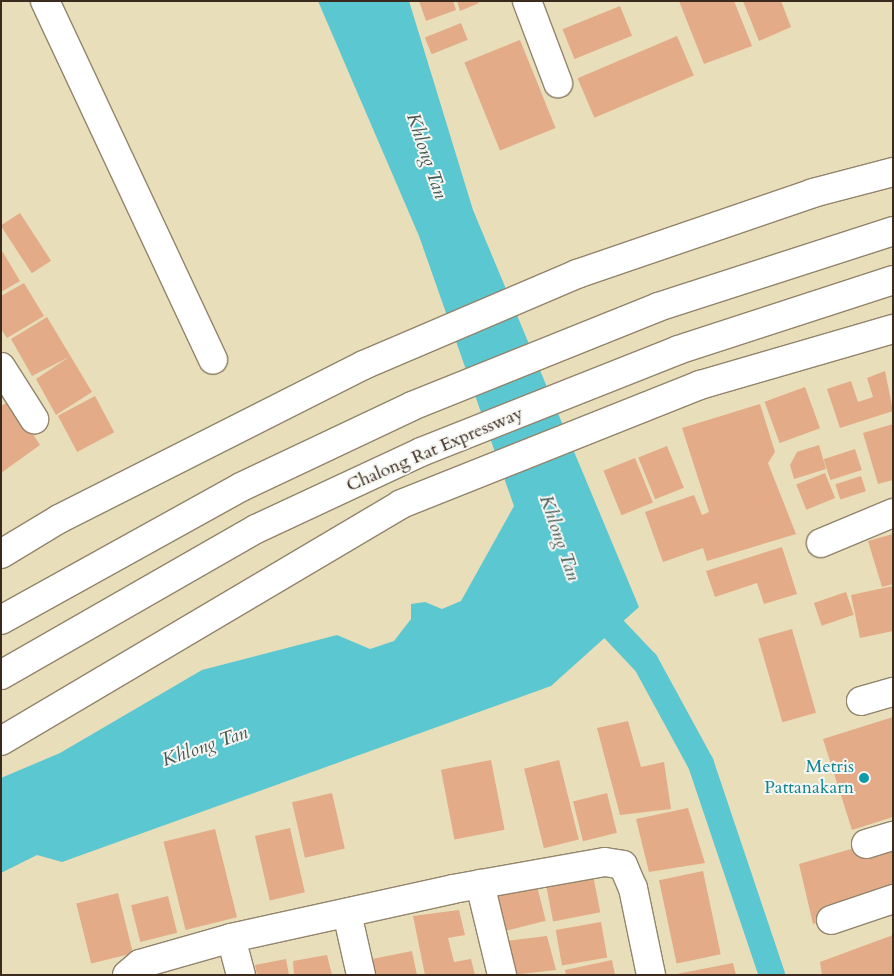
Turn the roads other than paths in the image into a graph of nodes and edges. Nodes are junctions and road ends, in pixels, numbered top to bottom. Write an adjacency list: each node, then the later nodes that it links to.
1 (45, 1): 8 (main road)
2 (527, 1): 3 (main road)
3 (558, 83)
4 (893, 172): 13 (main road)
5 (893, 231): 14 (main road)
6 (893, 280): 15 (main road, Chalong Rat Expressway)
7 (893, 329): 18 (main road)
8 (213, 360)
9 (1, 367): 10 (main road)
10 (34, 419)
11 (893, 513): 12 (main road)
12 (821, 543)
13 (1, 554)
14 (1, 620)
15 (1, 675)
16 (893, 692): 17 (main road)
17 (861, 701)
18 (1, 741)
19 (893, 836): 20 (main road)
20 (866, 844)
21 (480, 884): 23 (main road); 29 (main road); 30 (main road)
22 (893, 899): 24 (main road)
23 (347, 913): 25 (main road); 28 (main road)
24 (831, 920)
25 (231, 938): 26 (main road); 27 (main road)
26 (127, 975)
27 (241, 975)
28 (361, 975)
29 (502, 975)
30 (651, 975)

